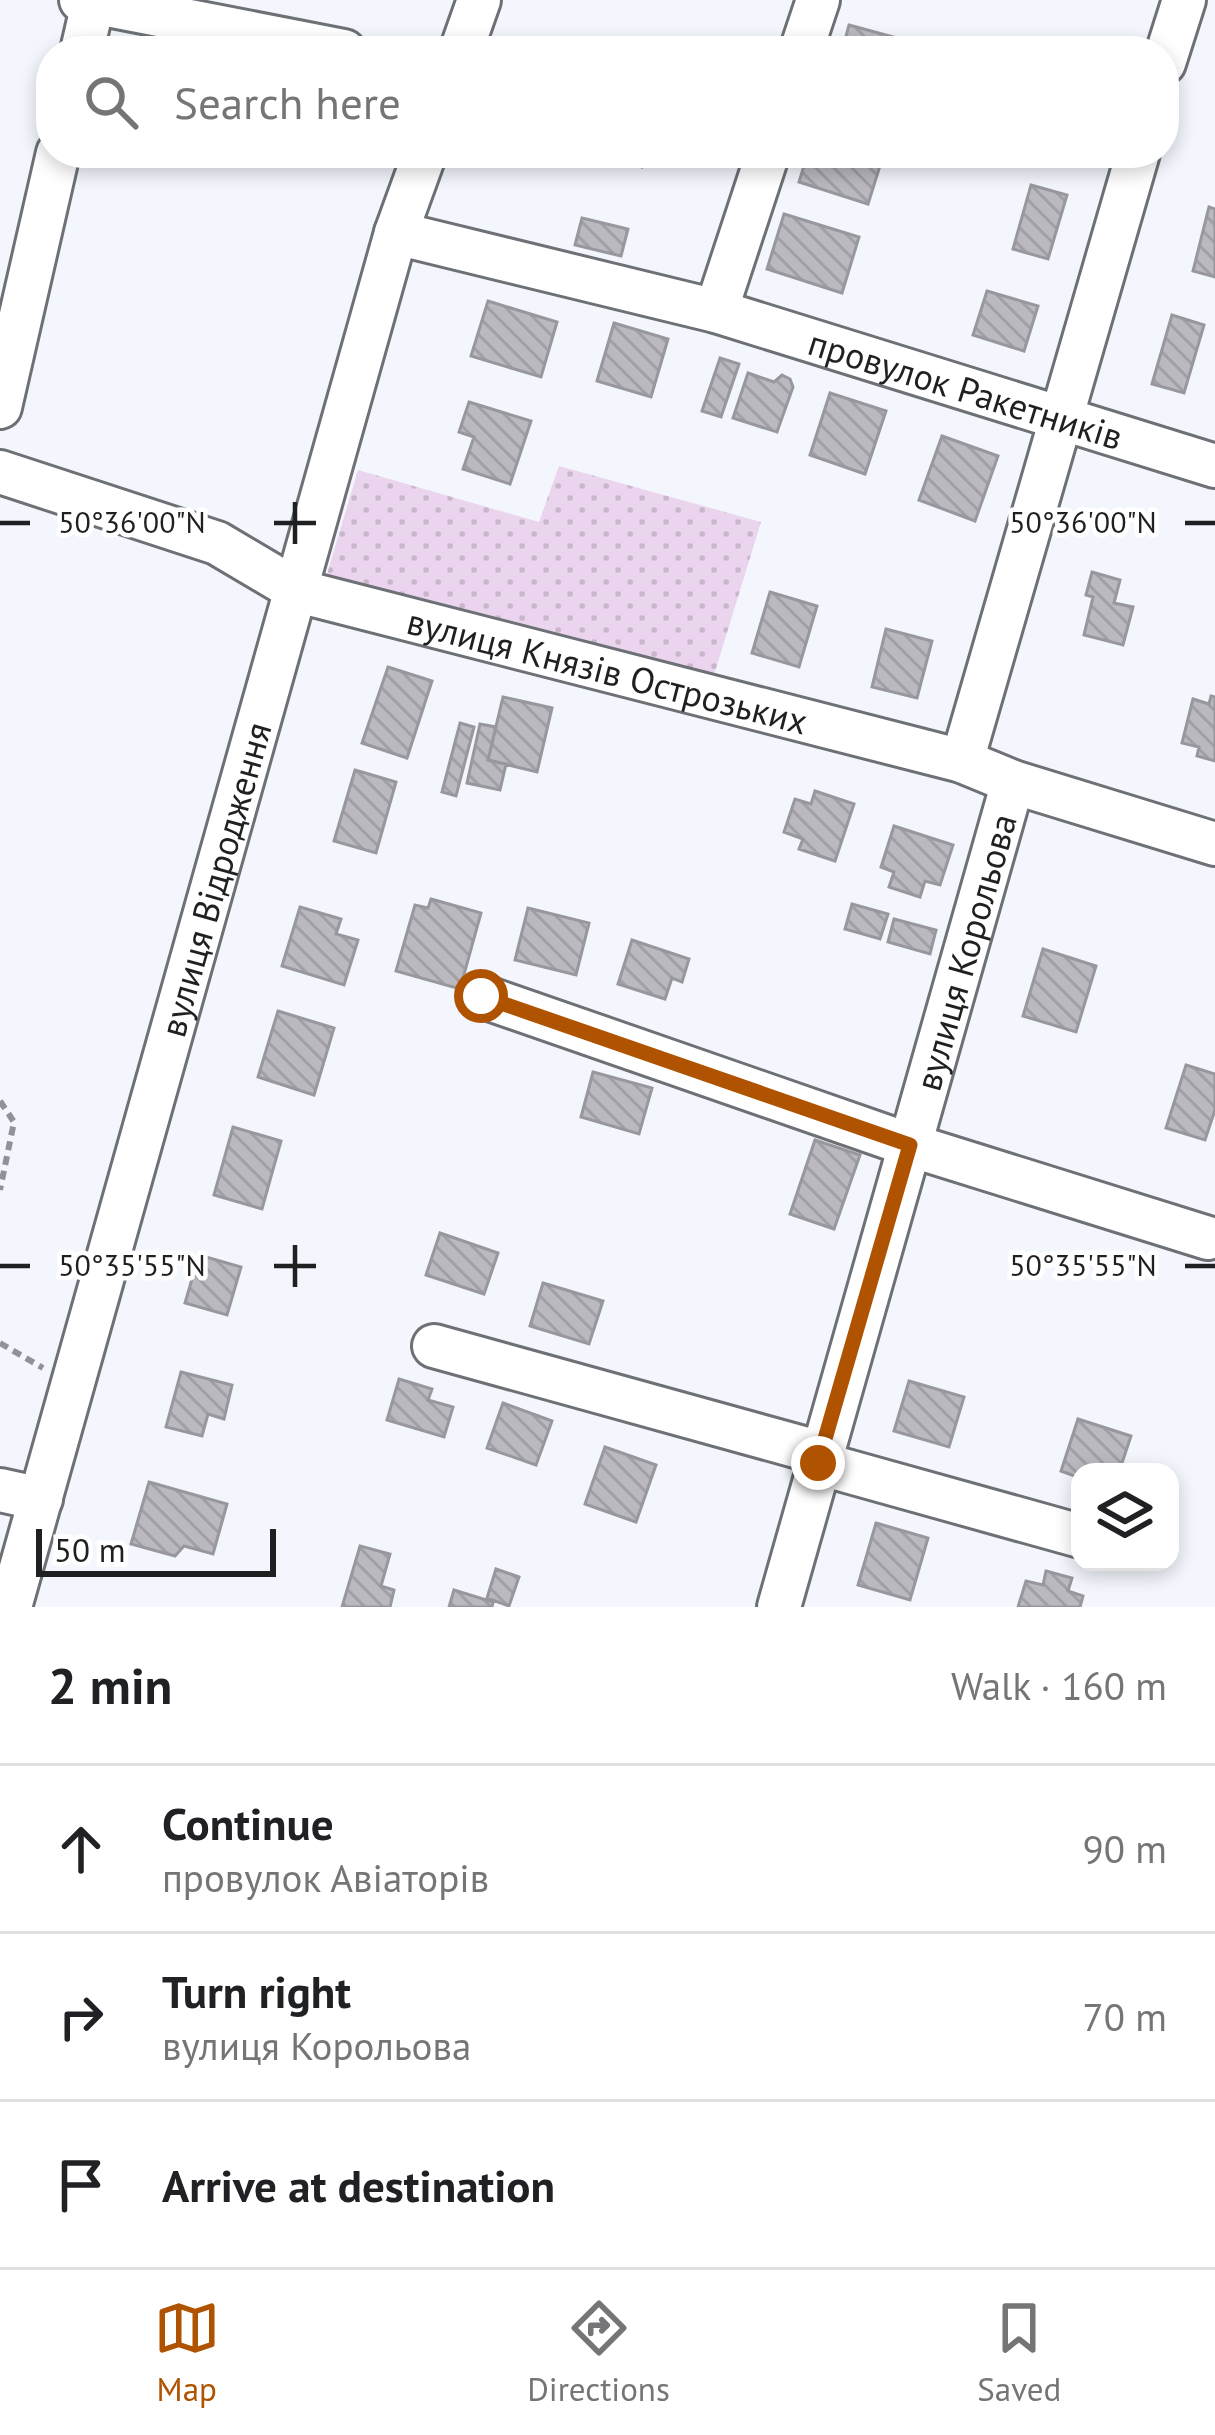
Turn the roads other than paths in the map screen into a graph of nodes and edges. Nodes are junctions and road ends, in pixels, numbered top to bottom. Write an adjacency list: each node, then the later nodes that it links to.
1 (479, 0): 7 (street)
2 (818, 0): 8 (street)
3 (1184, 0): 9 (street)
4 (87, 1): 5 (street); 6 (street)
5 (84, 36)
6 (267, 36)
7 (466, 36)
8 (806, 36)
9 (1173, 36)
10 (55, 168): 16 (street)
11 (419, 168): 14 (street, вулиця Відродження)
12 (763, 168): 15 (street)
13 (1134, 168): 17 (street, вулиця Корольова)
14 (396, 232): 15 (street, провулок Ракетників); 20 (street, вулиця Відродження)
15 (716, 311): 17 (street, провулок Ракетників)
16 (0, 407)
17 (1063, 418): 19 (street, провулок Ракетників); 21 (street, вулиця Корольова)
18 (3, 461): 20 (street, вулиця Князів Острозьких)
19 (1215, 466)
20 (298, 591): 21 (street, вулиця Князів Острозьких); 29 (street, вулиця Відродження)
21 (962, 761): 22 (street, вулиця Князів Острозьких)
22 (1013, 782): 23 (street, вулиця Князів Острозьких); 25 (street, вулиця Корольова)
23 (1215, 844)
24 (481, 996): 25 (street)
25 (910, 1145): 26 (street); 28 (street, вулиця Корольова)
26 (1208, 1238)
27 (434, 1346): 28 (street)
28 (820, 1458): 30 (street); 32 (street, вулиця Корольова)
29 (21, 1494): 31 (street, вулиця Відродження)
30 (1071, 1533)
31 (12, 1607)
32 (778, 1607)

